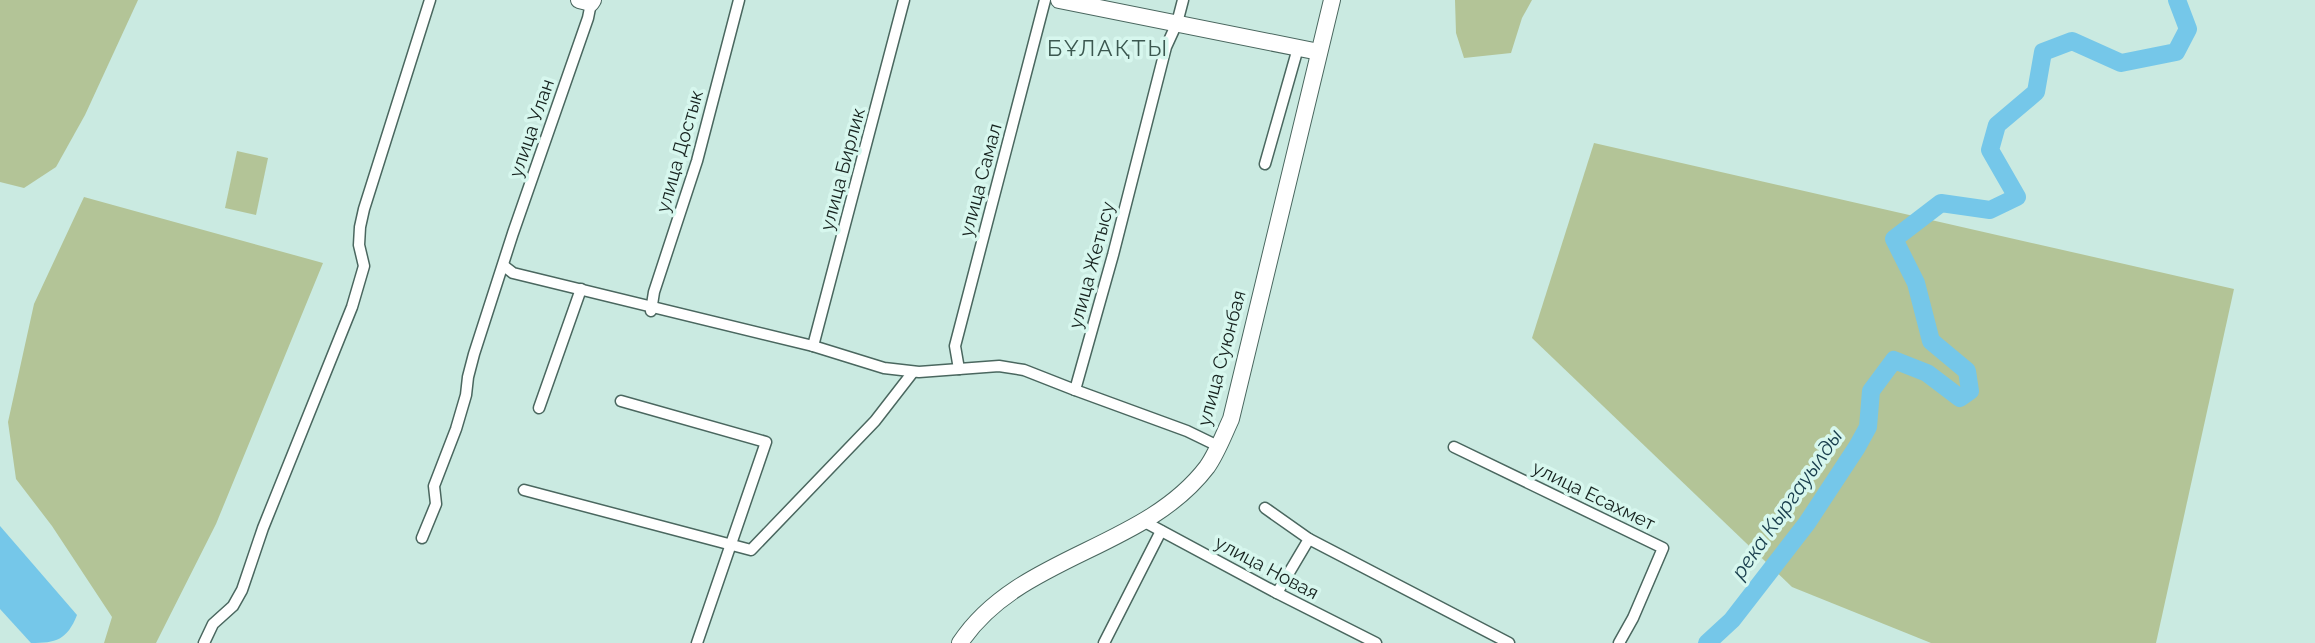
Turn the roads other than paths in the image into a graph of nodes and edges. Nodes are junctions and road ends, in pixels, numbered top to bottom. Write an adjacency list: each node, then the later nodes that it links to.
1 (430, 0): 33 (street)
2 (739, 0): 15 (street, улица Достык)
3 (904, 0): 16 (street, улица Бирлик)
4 (1045, 0): 17 (street, улица Самал)
5 (1059, 0): 9 (main road)
6 (1183, 0): 9 (street, улица Жетысу)
7 (1332, 0): 11 (main road, улица Суюнбая)
8 (588, 1): 13 (street, улица Улан)
9 (1177, 23): 10 (main road); 19 (street, улица Жетысу)
10 (1298, 48): 11 (main road); 12 (street)
11 (1318, 52): 22 (main road, улица Суюнбая)
12 (1265, 164)
13 (504, 266): 14 (street); 28 (street, улица Улан)
14 (581, 289): 15 (street); 21 (street)
15 (652, 309): 16 (street)
16 (813, 346): 18 (street)
17 (959, 369): 18 (street); 19 (street)
18 (913, 372): 30 (street)
19 (1075, 390): 22 (street)
20 (621, 401): 30 (street)
21 (539, 408)
22 (1218, 446): 26 (main road, улица Суюнбая)
23 (1454, 447): 38 (street, улица Есахмет)
24 (524, 489): 30 (street)
25 (1265, 508): 29 (street)
26 (1143, 521): 27 (street, улица Новая); 32 (main road, улица Суюнбая)
27 (1161, 531): 31 (street, улица Новая); 35 (street)
28 (422, 538)
29 (1309, 539): 31 (street); 37 (street)
30 (731, 545): 34 (street)
31 (1277, 593): 36 (street, улица Новая)
32 (963, 642)
33 (204, 643)
34 (696, 643)
35 (1104, 643)
36 (1376, 643)
37 (1509, 643)
38 (1619, 643)

